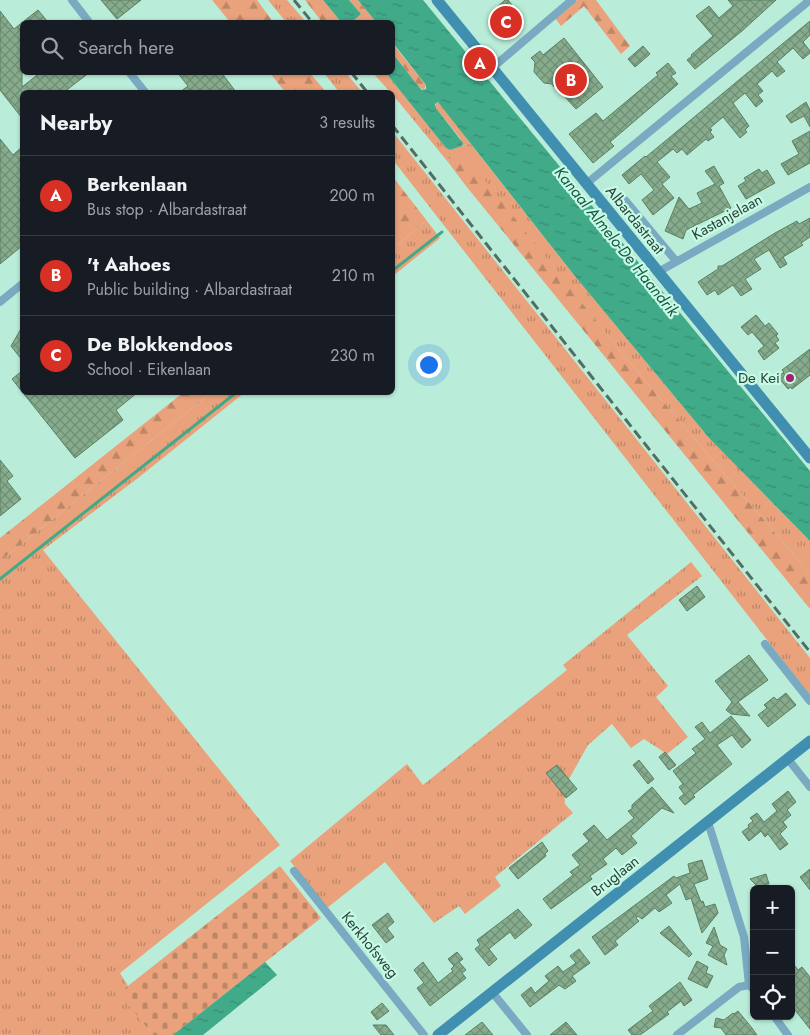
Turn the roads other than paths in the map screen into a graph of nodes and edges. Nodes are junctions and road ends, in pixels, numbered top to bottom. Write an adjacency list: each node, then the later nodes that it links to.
1 (72, 0): 5 (street)
2 (437, 0): 6 (street, Albardastraat)
3 (572, 0): 6 (street)
4 (810, 0): 9 (street)
5 (87, 20)
6 (492, 68): 9 (street, Albardastraat)
7 (131, 75): 8 (street)
8 (143, 90)
9 (586, 184): 13 (street, Albardastraat)
10 (810, 187): 12 (street, Kastanjelaan)
11 (625, 200): 12 (street, Albardastraat)
12 (676, 261): 13 (street, Kastanjelaan)
13 (658, 272): 16 (street, Albardastraat)
14 (20, 286): 15 (street)
15 (0, 302)
16 (810, 458)
17 (765, 644): 18 (street)
18 (810, 701)
19 (810, 742): 20 (street, Bruglaan)
20 (788, 759): 21 (street); 22 (street, Bruglaan)
21 (810, 787)
22 (708, 822): 24 (street); 26 (street, Bruglaan)
23 (294, 871): 28 (street, Kerkhofsweg)
24 (750, 975)
25 (750, 987): 31 (street)
26 (492, 992): 29 (street, Bruglaan); 30 (street)
27 (777, 1020): 32 (street)
28 (424, 1035)
29 (438, 1035)
30 (527, 1035)
31 (677, 1035)
32 (788, 1035)

